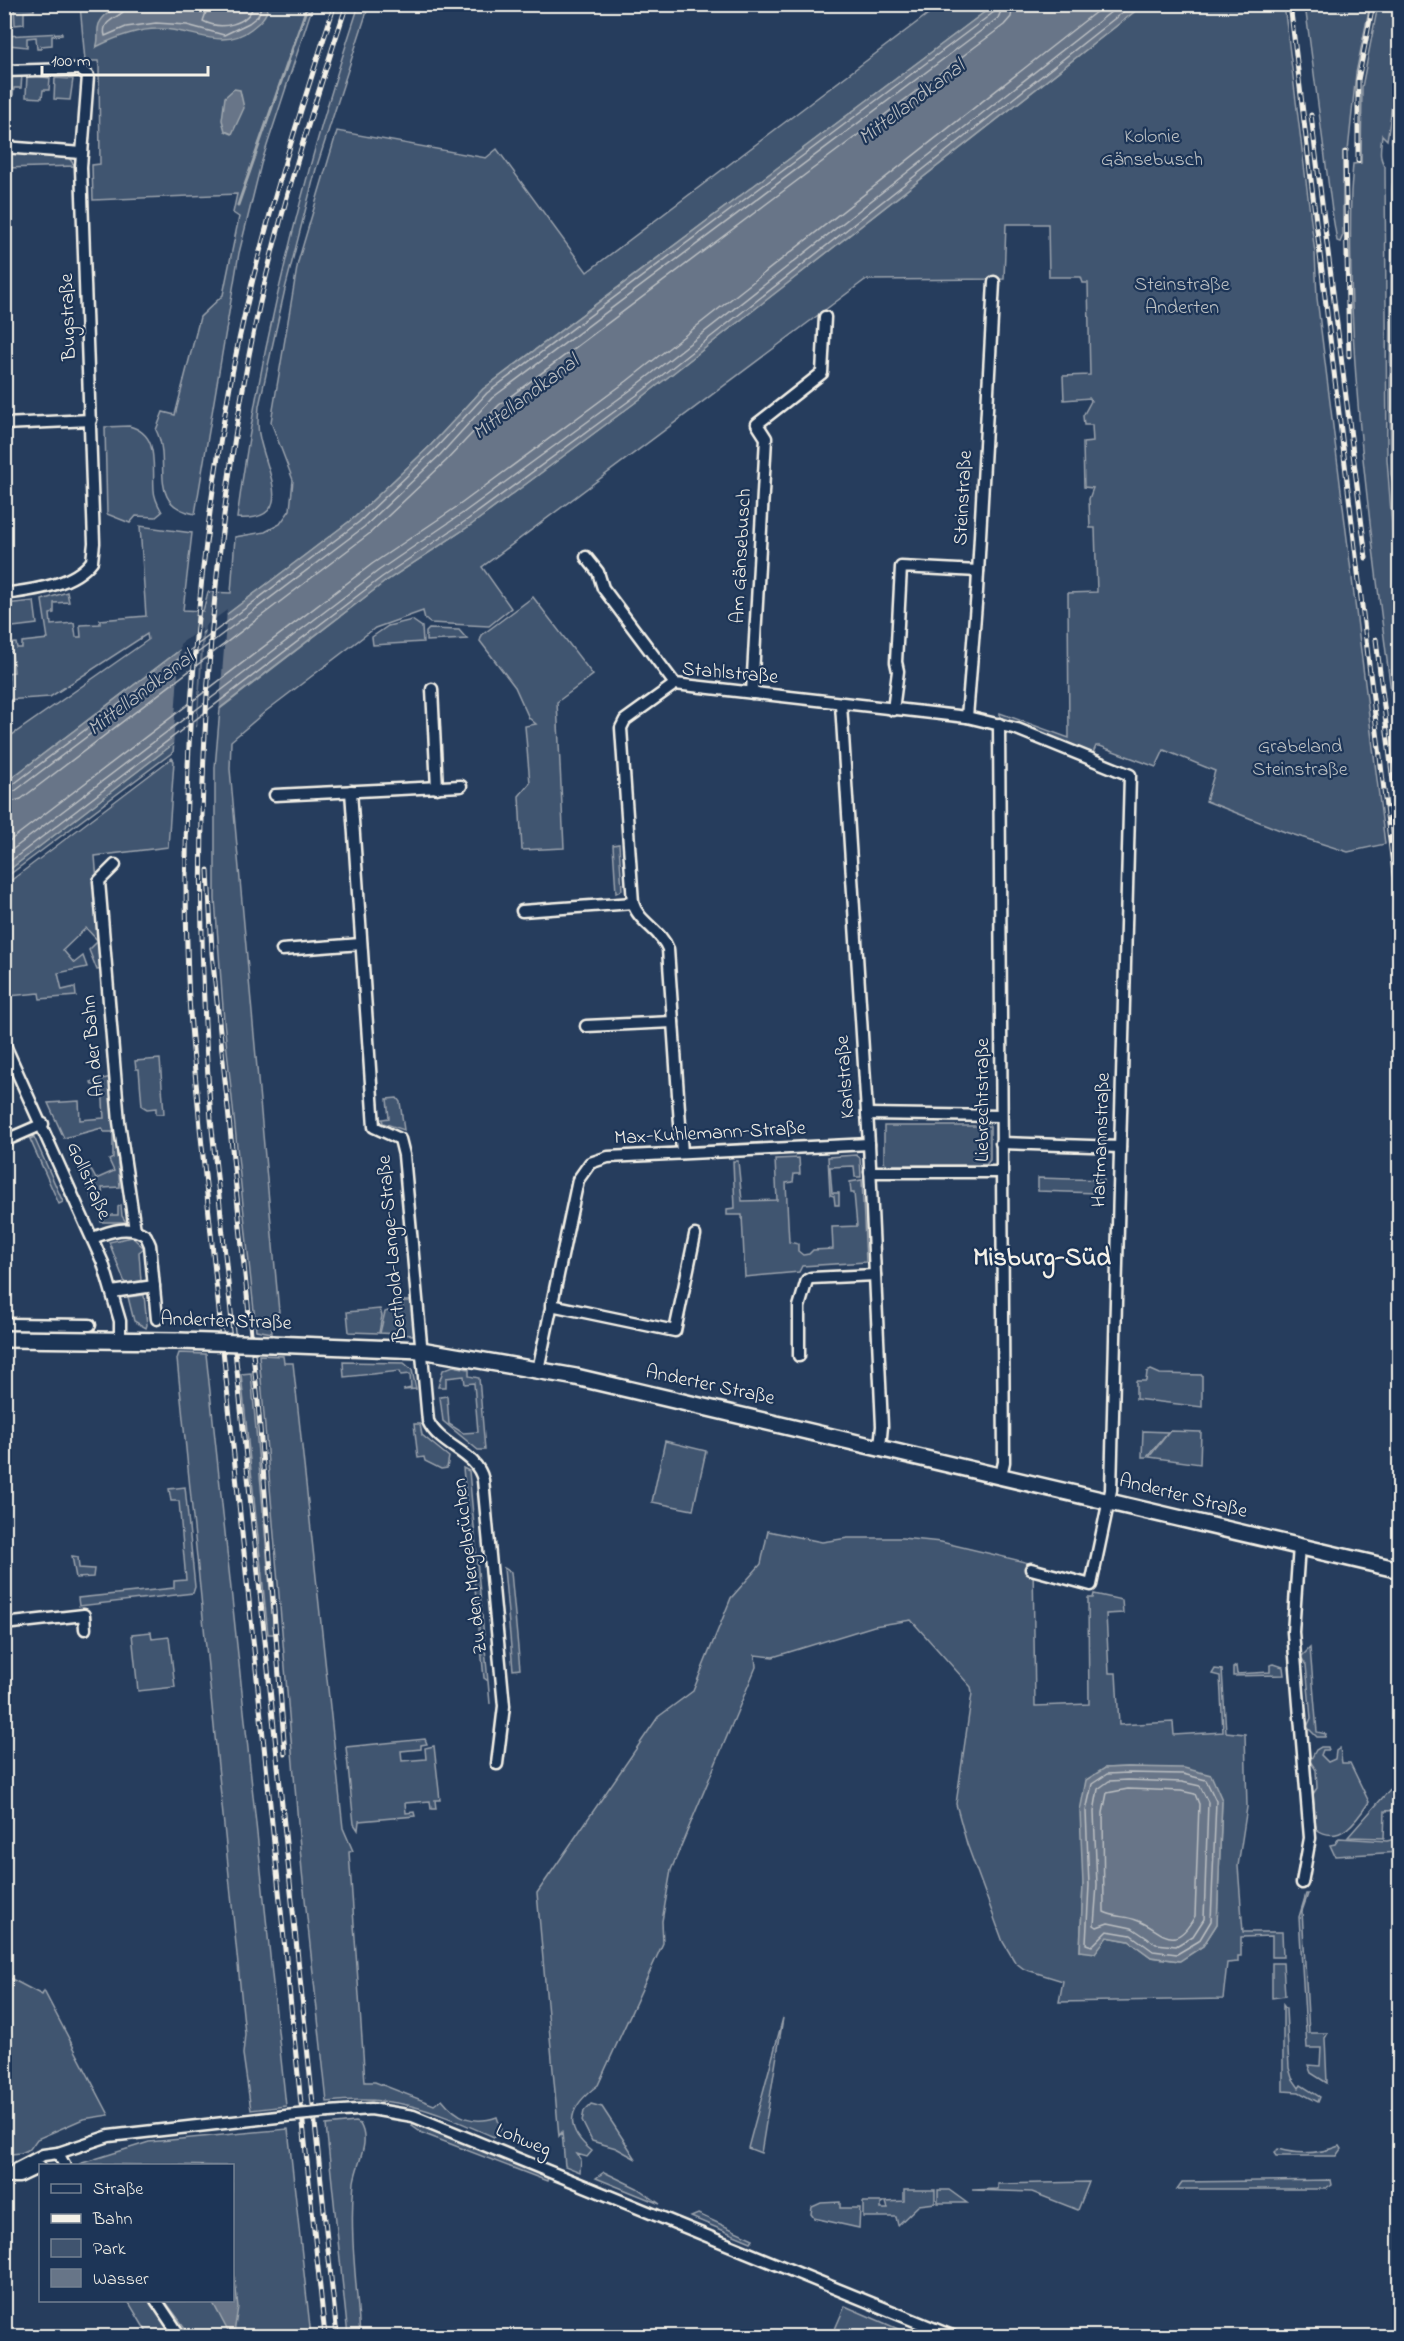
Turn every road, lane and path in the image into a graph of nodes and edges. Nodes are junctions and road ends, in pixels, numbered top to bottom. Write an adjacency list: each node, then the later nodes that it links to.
1 (4, 71): 3 (street, Bugstraße)
2 (4, 147): 3 (street)
3 (82, 153): 6 (street, Bugstraße)
4 (994, 282): 9 (street, Steinstraße)
5 (825, 317): 13 (street, Am Gänsebusch)
6 (91, 420): 7 (street); 10 (street, Bugstraße)
7 (4, 424)
8 (586, 557): 11 (street)
9 (978, 571): 15 (street); 16 (street, Steinstraße)
10 (4, 594)
11 (675, 684): 13 (street, Stahlstraße); 24 (street, Stahlstraße)
12 (432, 689): 20 (street)
13 (752, 693): 14 (street, Stahlstraße)
14 (842, 704): 15 (street, Stahlstraße); 31 (street, Karlstraße)
15 (893, 710): 16 (street, Stahlstraße)
16 (968, 717): 17 (street, Stahlstraße)
17 (999, 724): 18 (street, Stahlstraße); 32 (street, Liebrechtstraße)
18 (1131, 780): 37 (street, Hartmannstraße)
19 (461, 786): 20 (street)
20 (437, 788): 21 (street)
21 (351, 791): 22 (street); 26 (street, Berthold-Lange-Straße)
22 (275, 795)
23 (115, 865): 41 (street, An der Bahn)
24 (633, 903): 25 (street); 28 (street)
25 (522, 911)
26 (361, 944): 27 (street); 53 (street, Berthold-Lange-Straße)
27 (282, 950)
28 (673, 1022): 29 (street); 38 (street)
29 (586, 1026)
30 (4, 1042): 33 (street, Gollstraße)
31 (867, 1114): 32 (street); 36 (street, Karlstraße)
32 (1001, 1116): 35 (street, Liebrechtstraße)
33 (42, 1124): 34 (street); 43 (street, Gollstraße)
34 (4, 1141)
35 (1001, 1143): 37 (street); 40 (street, Liebrechtstraße)
36 (869, 1144): 38 (street, Max-Kuhlemann-Straße); 39 (street, Karlstraße)
37 (1120, 1147): 58 (street, Hartmannstraße)
38 (682, 1153): 47 (street, Max-Kuhlemann-Straße)
39 (870, 1172): 40 (street); 44 (street, Karlstraße)
40 (1001, 1172): 57 (street, Liebrechtstraße)
41 (135, 1230): 43 (street); 45 (street, An der Bahn)
42 (695, 1235): 47 (street)
43 (93, 1238): 46 (street, Gollstraße)
44 (875, 1275): 54 (street); 56 (street, Karlstraße)
45 (154, 1286): 46 (street); 48 (street, An der Bahn)
46 (112, 1292): 52 (street, Gollstraße)
47 (551, 1305): 55 (street, Max-Kuhlemann-Straße)
48 (157, 1319)
49 (4, 1324): 50 (street)
50 (90, 1325)
51 (4, 1339): 52 (main road, Anderter Straße)
52 (120, 1340): 53 (main road, Anderter Straße, bridge)
53 (421, 1350): 55 (main road, Anderter Straße); 64 (street, Zu den Mergelbrüchen)
54 (800, 1356)
55 (538, 1370): 56 (main road, Anderter Straße)
56 (880, 1447): 57 (main road, Anderter Straße)
57 (1001, 1475): 58 (main road, Anderter Straße)
58 (1110, 1500): 59 (main road, Anderter Straße); 60 (street, Hartmannstraße)
59 (1299, 1546): 61 (main road, Anderter Straße); 65 (street)
60 (1031, 1569)
61 (1400, 1570)
62 (4, 1624): 63 (street)
63 (85, 1629)
64 (497, 1764)
65 (1302, 1883)
66 (58, 2152): 67 (street, Lohweg); 68 (street); 70 (street, Lohweg); 73 (street, Lohweg, bridge)
67 (44, 2164)
68 (64, 2164)
69 (39, 2167): 70 (street, Lohweg)
70 (7, 2178)
71 (157, 2302): 72 (street)
72 (180, 2337)
73 (952, 2337)

